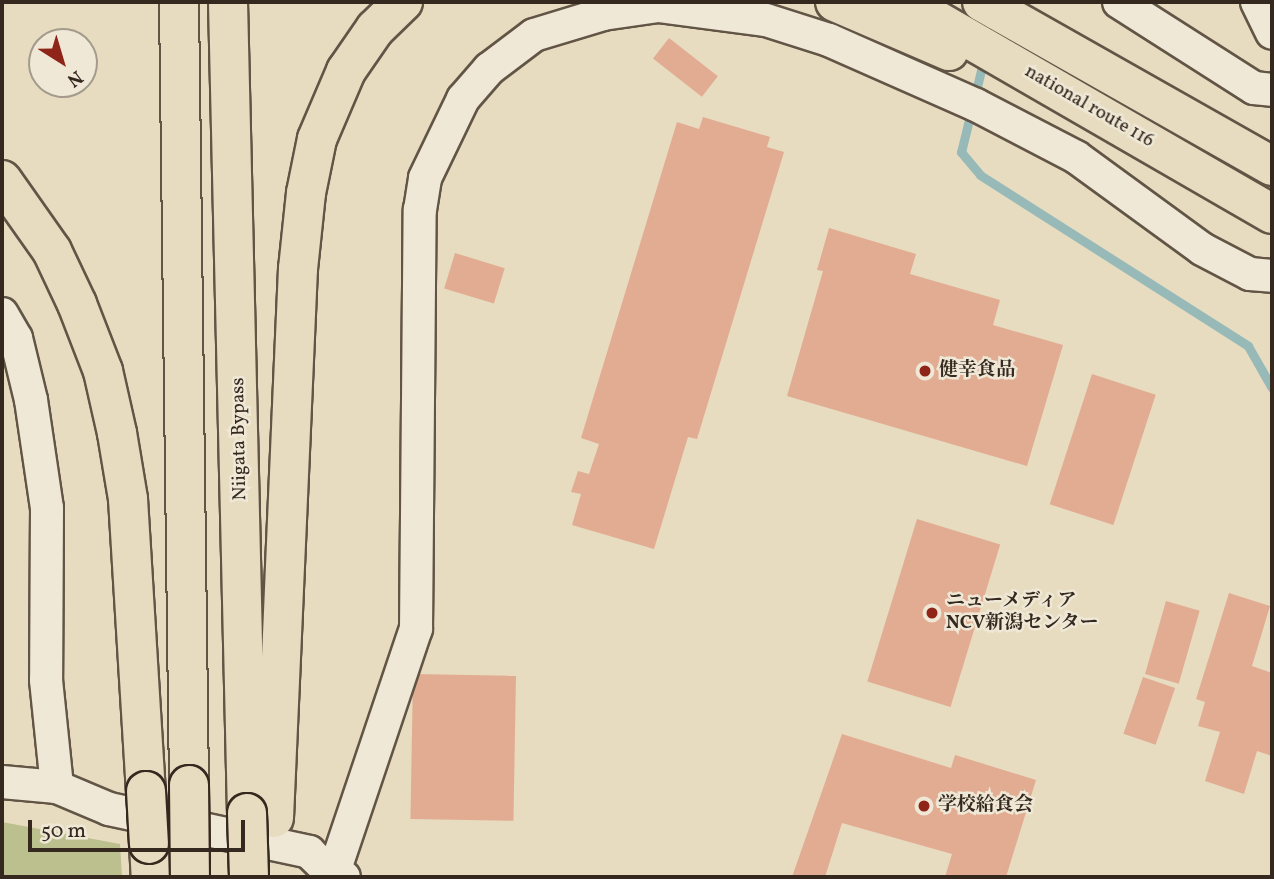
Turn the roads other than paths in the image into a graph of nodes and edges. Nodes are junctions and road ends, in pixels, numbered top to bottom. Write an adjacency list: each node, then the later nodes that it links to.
1 (179, 2): 22 (highway, bridge)
2 (228, 2): 19 (highway, Niigata Bypass)
3 (403, 2): 19 (highway)
4 (835, 2): 11 (highway)
5 (905, 2): 11 (highway, national route 116)
6 (1119, 2): 10 (street)
7 (1257, 2): 9 (street)
8 (989, 5): 12 (highway, national route 116)
9 (1272, 33)
10 (1272, 90)
11 (1132, 131): 14 (highway, national route 116)
12 (1272, 166)
13 (2, 180): 21 (highway, bridge)
14 (1272, 214)
15 (1272, 276): 20 (street)
16 (2, 314): 18 (street)
17 (2, 782): 18 (street)
18 (57, 787): 20 (street)
19 (261, 815): 23 (highway, Niigata Bypass, bridge); 24 (highway)
20 (339, 876)
21 (150, 877)
22 (190, 877)
23 (249, 877)
24 (265, 877)

